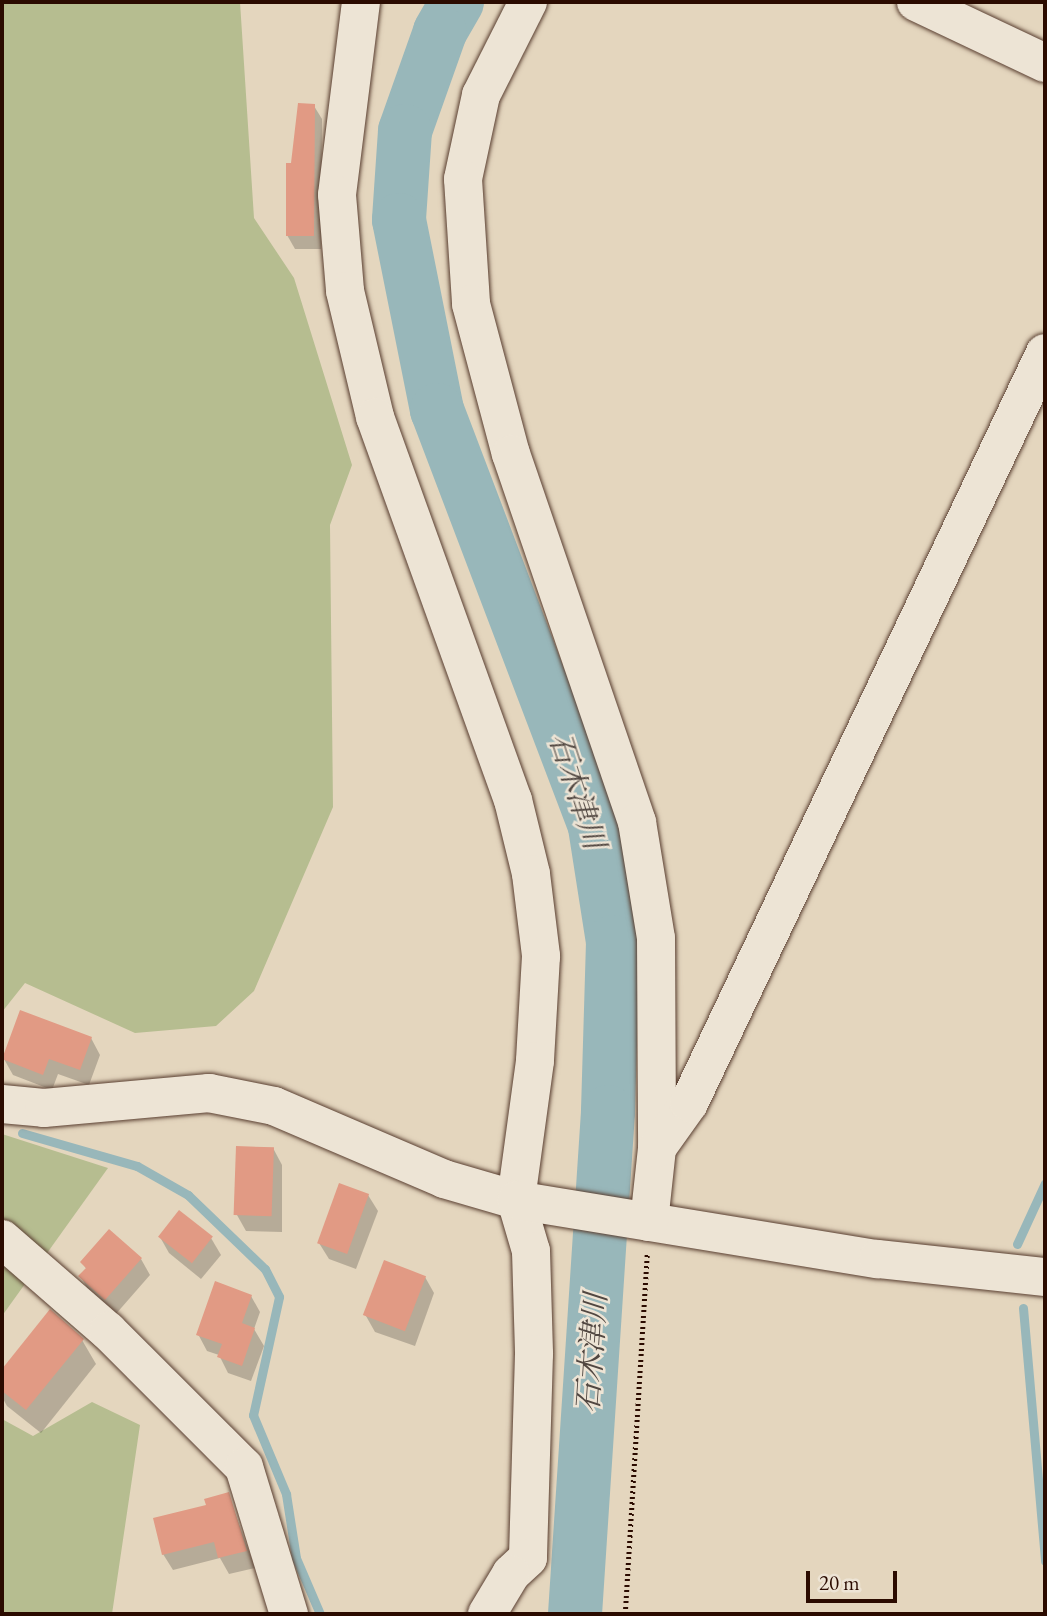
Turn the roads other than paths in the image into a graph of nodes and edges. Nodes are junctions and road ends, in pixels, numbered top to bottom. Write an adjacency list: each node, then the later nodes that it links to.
1 (360, 2): 8 (street)
2 (528, 2): 7 (street)
3 (916, 2): 4 (street)
4 (1045, 64)
5 (1045, 353): 7 (street)
6 (2, 1104): 8 (street)
7 (657, 1148): 9 (street)
8 (516, 1200): 9 (street); 13 (street)
9 (645, 1221): 11 (street)
10 (2, 1239): 12 (street)
11 (1043, 1272)
12 (289, 1614)
13 (487, 1614)

